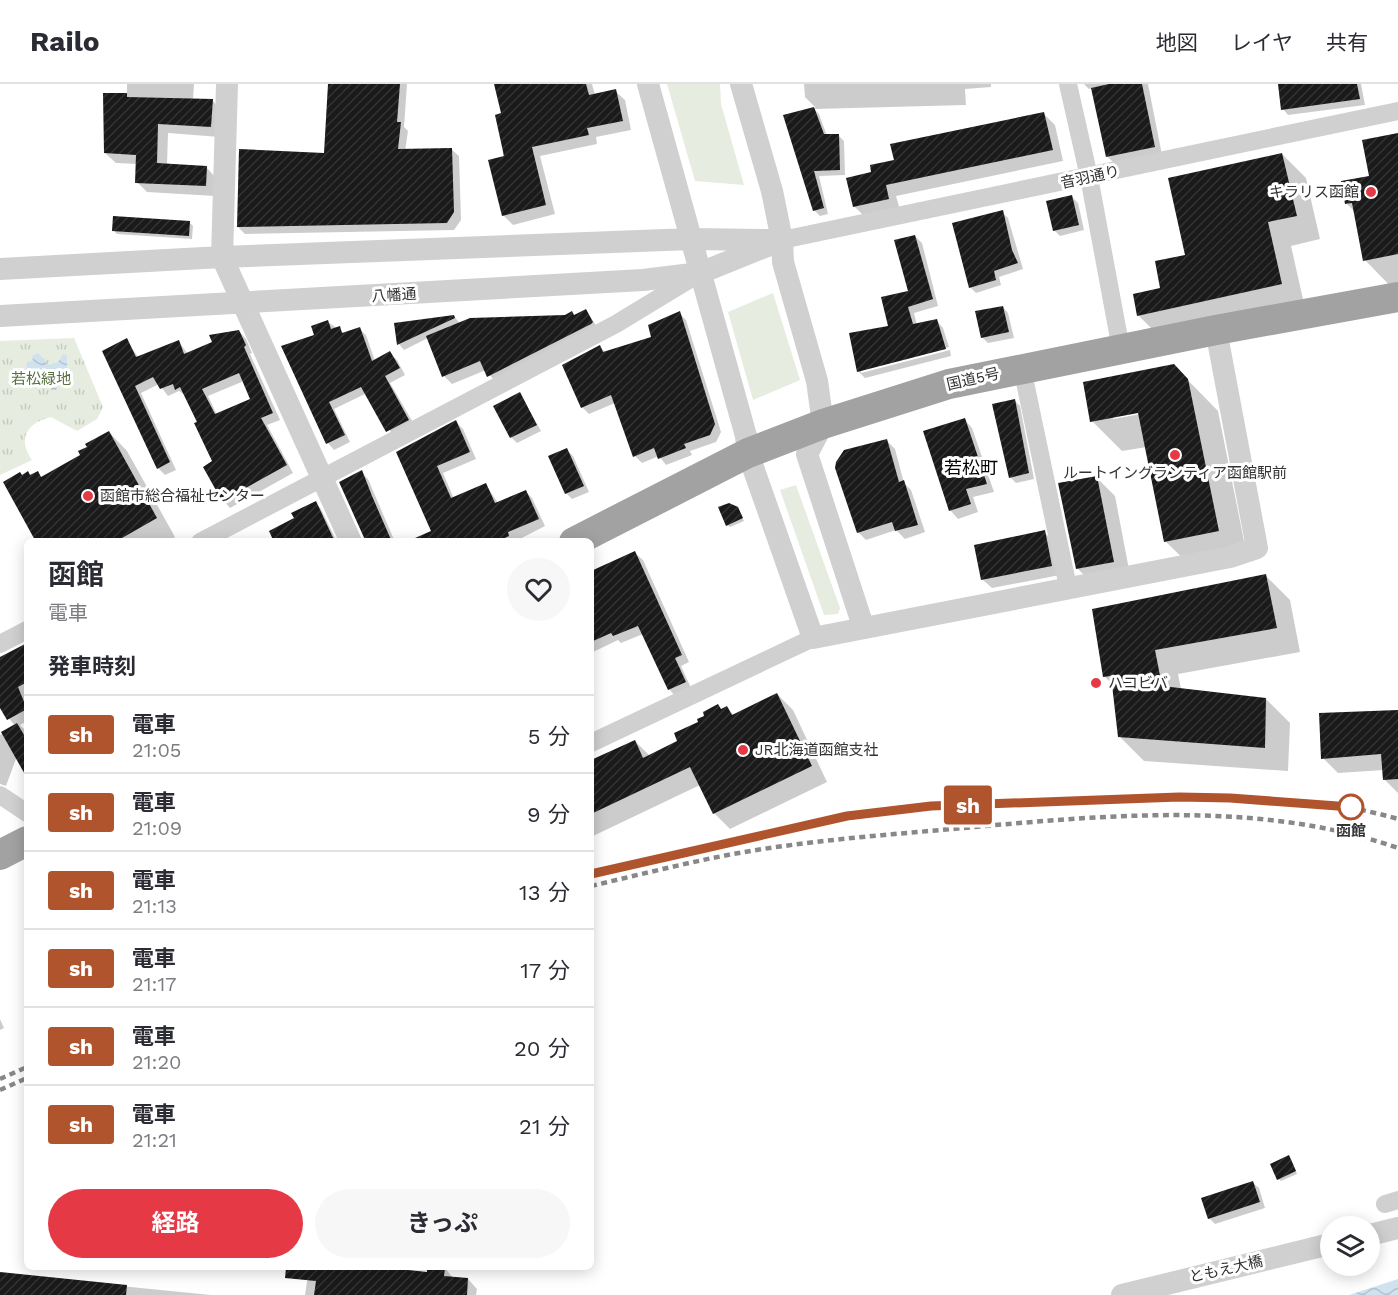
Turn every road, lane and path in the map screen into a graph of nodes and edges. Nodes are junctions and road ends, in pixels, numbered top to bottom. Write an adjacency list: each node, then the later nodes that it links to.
1 (227, 84): 9 (street)
2 (648, 84): 7 (street)
3 (741, 84): 8 (street)
4 (1068, 84): 6 (street)
5 (1398, 111): 6 (street, 音羽通り)
6 (1089, 177): 8 (street, 音羽通り); 16 (street)
7 (691, 239): 8 (street); 9 (street); 11 (street)
8 (782, 240): 11 (street, 八幡通); 18 (street)
9 (222, 257): 10 (street); 13 (street)
10 (0, 269)
11 (700, 273): 13 (street, 八幡通); 19 (street); 20 (street)
12 (1398, 297): 15 (highway, 国道5号)
13 (244, 303): 14 (street, 八幡通); 20 (street)
14 (0, 316)
15 (1216, 330): 16 (highway, 国道5号); 24 (street)
16 (1121, 349): 17 (highway, 国道5号)
17 (1022, 368): 18 (highway, 国道5号); 24 (street)
18 (823, 424): 19 (highway, 国道5号); 25 (street)
19 (748, 453): 23 (highway, 国道5号); 27 (street)
20 (322, 479): 21 (street); 22 (street)
21 (208, 538)
22 (349, 538)
23 (582, 538)
24 (1068, 587): 25 (street)
25 (863, 626): 27 (street)
26 (24, 632): 28 (street)
27 (813, 638): 29 (street)
28 (0, 644)
29 (594, 742)
30 (0, 795): 31 (street)
31 (24, 811)
32 (24, 843): 33 (highway)
33 (0, 855)
34 (1398, 1228): 35 (street)
35 (1380, 1232)
36 (1320, 1246): 37 (street, ともえ大橋)
37 (1122, 1295)

